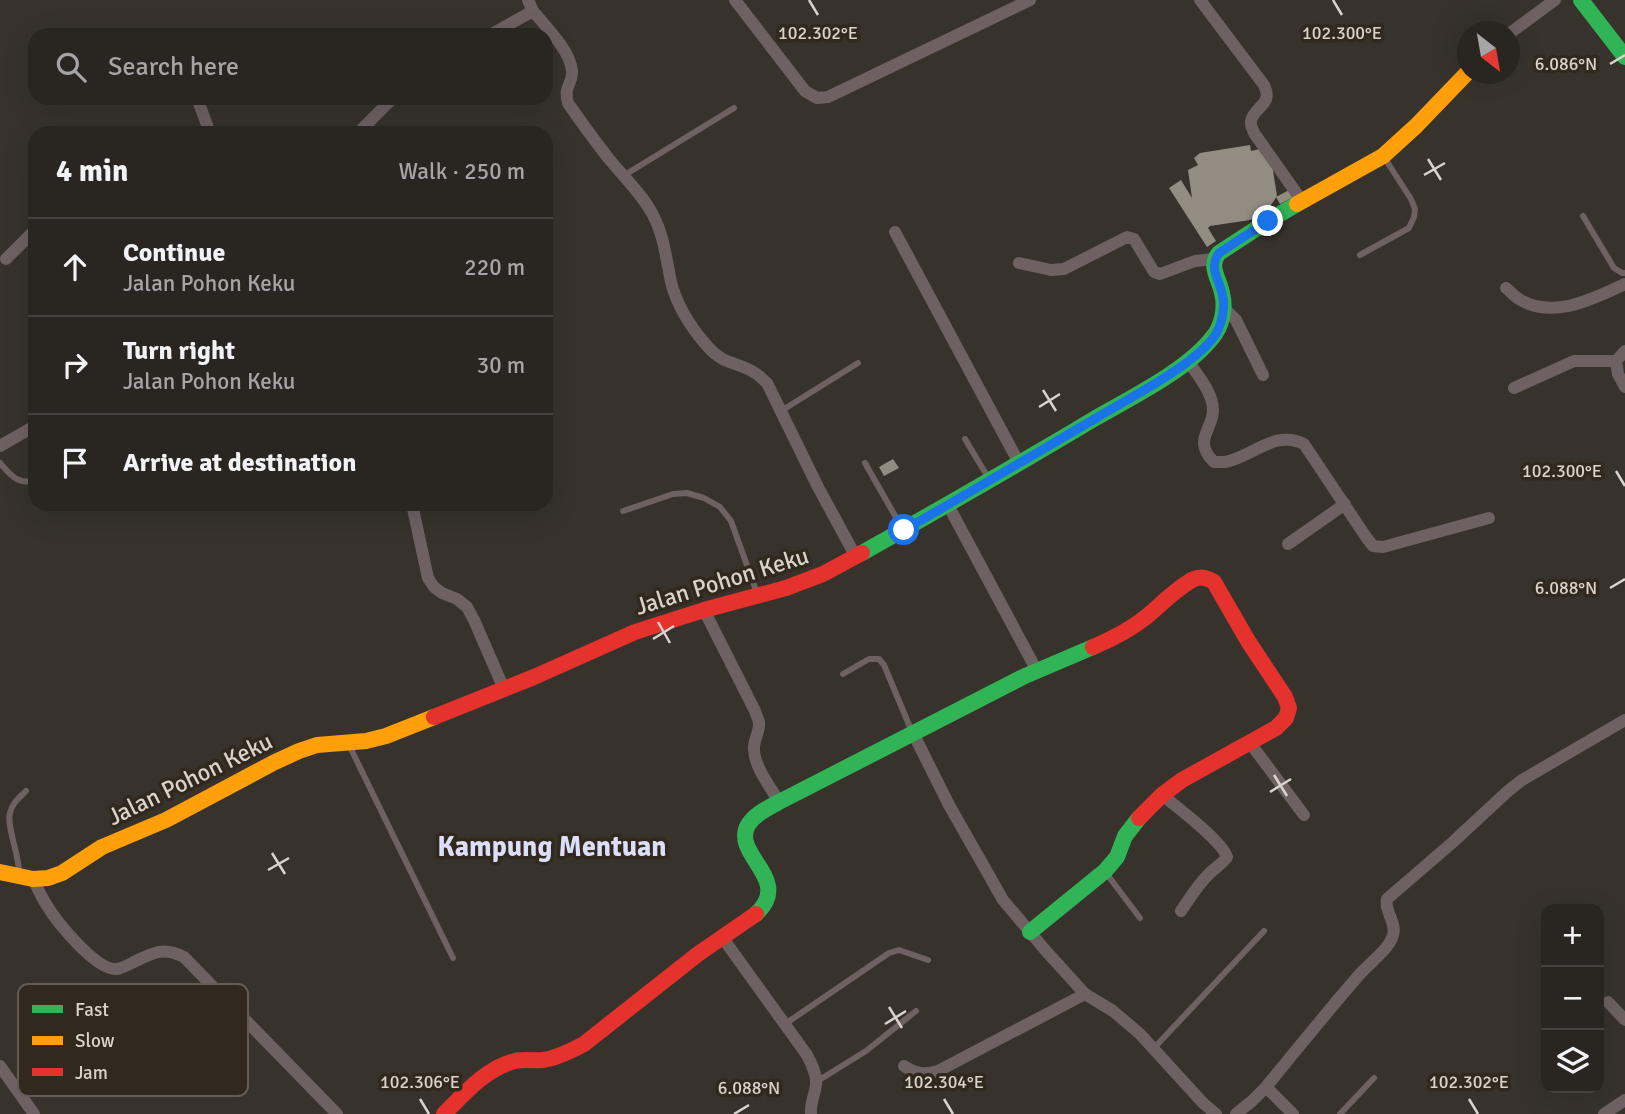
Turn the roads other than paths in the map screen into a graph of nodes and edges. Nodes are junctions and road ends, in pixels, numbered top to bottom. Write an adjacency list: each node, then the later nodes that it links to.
1 (735, 0): 2 (street)
2 (1030, 0)
3 (1200, 0): 20 (street)
4 (1555, 0): 7 (street)
5 (1581, 0): 11 (street)
6 (531, 5): 8 (street); 9 (street)
7 (1520, 26)
8 (500, 28)
9 (548, 28)
10 (553, 34): 19 (street)
11 (1625, 57)
12 (1457, 83): 18 (street)
13 (200, 105): 16 (street)
14 (386, 105): 17 (street)
15 (734, 108): 19 (lane)
16 (207, 126)
17 (365, 126)
18 (1383, 156): 20 (street); 24 (lane)
19 (623, 176): 38 (street)
20 (1302, 201): 26 (street)
21 (1583, 216): 28 (lane)
22 (895, 232): 44 (street)
23 (28, 237): 25 (street)
24 (1360, 255)
25 (6, 259)
26 (1214, 259): 27 (street); 31 (street)
27 (1019, 263)
28 (1625, 273)
29 (1625, 284): 30 (street)
30 (1506, 288)
31 (1223, 307): 33 (street, Jalan Pohon Keku); 35 (street)
32 (1621, 356): 36 (street); 37 (street)
33 (1188, 361): 44 (street, Jalan Pohon Keku); 47 (street)
34 (858, 363): 38 (lane)
35 (1263, 374)
36 (1625, 387)
37 (1514, 388)
38 (781, 411): 54 (street)
39 (28, 430): 41 (street)
40 (965, 439): 45 (lane)
41 (0, 446)
42 (0, 463): 46 (lane)
43 (864, 463): 52 (lane)
44 (1019, 463): 45 (street, Jalan Pohon Keku)
45 (989, 480): 48 (street, Jalan Pohon Keku)
46 (28, 482)
47 (1345, 504): 51 (street); 53 (street)
48 (948, 505): 52 (street, Jalan Pohon Keku); 57 (street)
49 (414, 511): 59 (street)
50 (623, 511): 55 (lane)
51 (1489, 518)
52 (904, 530): 54 (street, Jalan Pohon Keku)
53 (1288, 544)
54 (856, 557): 55 (street, Jalan Pohon Keku)
55 (758, 596): 56 (street, Jalan Pohon Keku)
56 (704, 610): 59 (street, Jalan Pohon Keku); 66 (street)
57 (1037, 671): 61 (street); 63 (street)
58 (843, 674): 61 (lane)
59 (504, 689): 62 (street, Jalan Pohon Keku)
60 (1625, 720): 90 (street)
61 (912, 733): 66 (street); 74 (street)
62 (348, 743): 70 (street, Jalan Pohon Keku); 76 (lane)
63 (1250, 743): 65 (street); 67 (street)
64 (26, 791): 70 (lane)
65 (1162, 795): 68 (street); 71 (street)
66 (779, 802): 75 (street)
67 (1304, 815)
68 (1105, 871): 72 (lane); 74 (street)
69 (0, 872): 70 (street, Jalan Pohon Keku)
70 (26, 877): 78 (street)
71 (1181, 911)
72 (1140, 918)
73 (1264, 931): 85 (lane)
74 (1030, 932): 79 (street)
75 (722, 937): 84 (street); 96 (street)
76 (453, 958)
77 (928, 960): 84 (lane)
78 (210, 984)
79 (1085, 995): 85 (street); 87 (street)
80 (1608, 1002): 82 (street)
81 (916, 1011): 89 (lane)
82 (1625, 1020)
83 (248, 1023): 95 (street)
84 (785, 1024): 89 (street)
85 (1154, 1048): 98 (street)
86 (0, 1066): 91 (street)
87 (904, 1066)
88 (1374, 1078): 101 (lane)
89 (816, 1082): 97 (street)
90 (1266, 1087): 99 (street); 100 (street)
91 (18, 1091)
92 (21, 1096): 94 (street)
93 (1625, 1100): 102 (street)
94 (34, 1114)
95 (337, 1114)
96 (444, 1114)
97 (811, 1114)
98 (1216, 1114)
99 (1236, 1114)
100 (1293, 1114)
101 (1340, 1114)
102 (1604, 1114)

